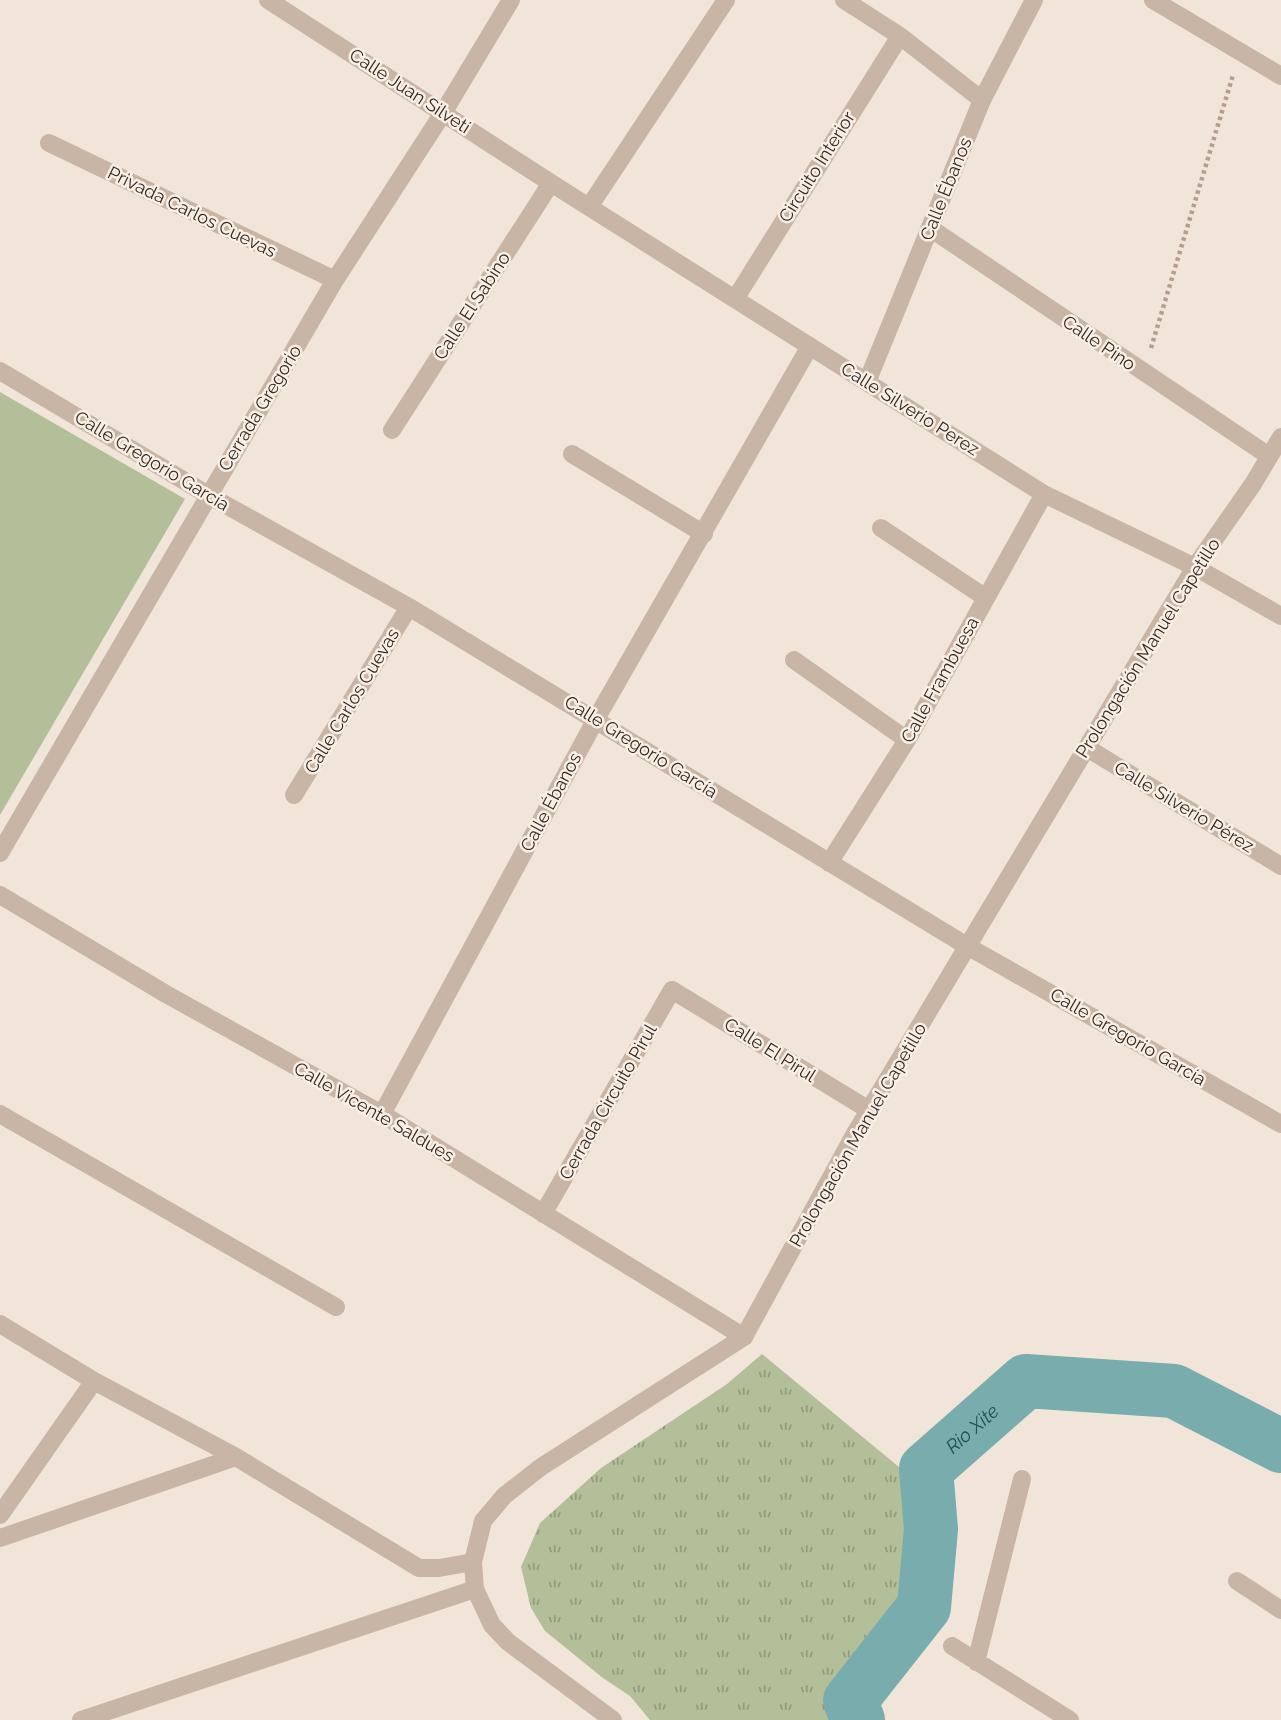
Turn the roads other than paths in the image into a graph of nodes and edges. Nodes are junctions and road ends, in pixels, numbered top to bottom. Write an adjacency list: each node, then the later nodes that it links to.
1 (268, 0): 10 (street, Calle Juan Silveti)
2 (511, 0): 10 (street)
3 (726, 0): 13 (street)
4 (844, 0): 7 (street)
5 (1034, 0): 9 (street, Calle Ébanos)
6 (1153, 0): 8 (street)
7 (900, 36): 9 (street); 16 (street, Circuito Interior)
8 (1281, 76)
9 (982, 100): 14 (street, Calle Ébanos)
10 (443, 113): 12 (street, Calle Juan Silveti); 15 (street, Cerrada Gregorio)
11 (49, 144): 15 (street, Privada Carlos Cuevas)
12 (551, 183): 13 (street, Calle Silverio Perez); 20 (street, Calle El Sabino)
13 (589, 207): 16 (street, Calle Silverio Perez)
14 (930, 228): 19 (street, Calle Ébanos); 23 (street, Calle Pino)
15 (335, 280): 25 (street, Cerrada Gregorio)
16 (735, 299): 17 (street, Calle Silverio Perez)
17 (810, 346): 19 (street, Calle Silverio Perez); 27 (street, Calle Ébanos)
18 (0, 371): 25 (street, Calle Gregorio García)
19 (867, 382): 24 (street, Calle Silverio Perez)
20 (392, 430)
21 (1281, 437): 23 (street, Prolongación Manuel Capetillo)
22 (572, 454): 27 (street)
23 (1269, 456): 28 (street, Prolongación Manuel Capetillo)
24 (1044, 494): 28 (street, Calle Silverio Perez); 29 (street, Calle Frambuesa)
25 (208, 495): 30 (street, Calle Gregorio García); 37 (street, Cerrada Gregorio)
26 (881, 528): 29 (street)
27 (704, 534): 33 (street, Calle Ébanos)
28 (1195, 567): 31 (street, Calle Silverio Perez); 35 (street, Prolongación Manuel Capetillo)
29 (986, 598): 34 (street, Calle Frambuesa)
30 (409, 607): 33 (street, Calle Gregorio García); 36 (street, Calle Carlos Cuevas)
31 (1281, 616)
32 (794, 660): 34 (street)
33 (596, 719): 38 (street, Calle Gregorio García); 45 (street, Calle Ébanos)
34 (907, 740): 38 (street, Calle Frambuesa)
35 (1087, 748): 39 (street, Calle Silverio Pérez); 41 (street, Prolongación Manuel Capetillo)
36 (295, 795)
37 (0, 853)
38 (829, 863): 41 (street, Calle Gregorio García)
39 (1281, 866)
40 (0, 895): 45 (street, Calle Vicente Saldues)
41 (967, 946): 43 (street, Prolongación Manuel Capetillo); 46 (street, Calle Gregorio García)
42 (672, 990): 43 (street, Calle El Pirul); 47 (street, Cerrada Circuito Pirul)
43 (869, 1111): 50 (street, Prolongación Manuel Capetillo)
44 (0, 1114): 48 (street)
45 (382, 1114): 47 (street, Calle Vicente Saldues)
46 (1281, 1124)
47 (543, 1214): 50 (street, Calle Vicente Saldues)
48 (336, 1307)
49 (0, 1324): 51 (street)
50 (744, 1337): 56 (street, Prolongación Manuel Capetillo)
51 (94, 1381): 52 (street); 54 (street)
52 (236, 1457): 55 (street); 56 (street)
53 (1022, 1479): 61 (street)
54 (0, 1515)
55 (0, 1538)
56 (473, 1562): 58 (street, Prolongación Manuel Capetillo)
57 (1237, 1581): 59 (street)
58 (475, 1589): 62 (street); 63 (street, Prolongación Manuel Capetillo)
59 (1281, 1610)
60 (952, 1646): 61 (street)
61 (976, 1662): 64 (street)
62 (81, 1720)
63 (613, 1720)
64 (1070, 1720)

